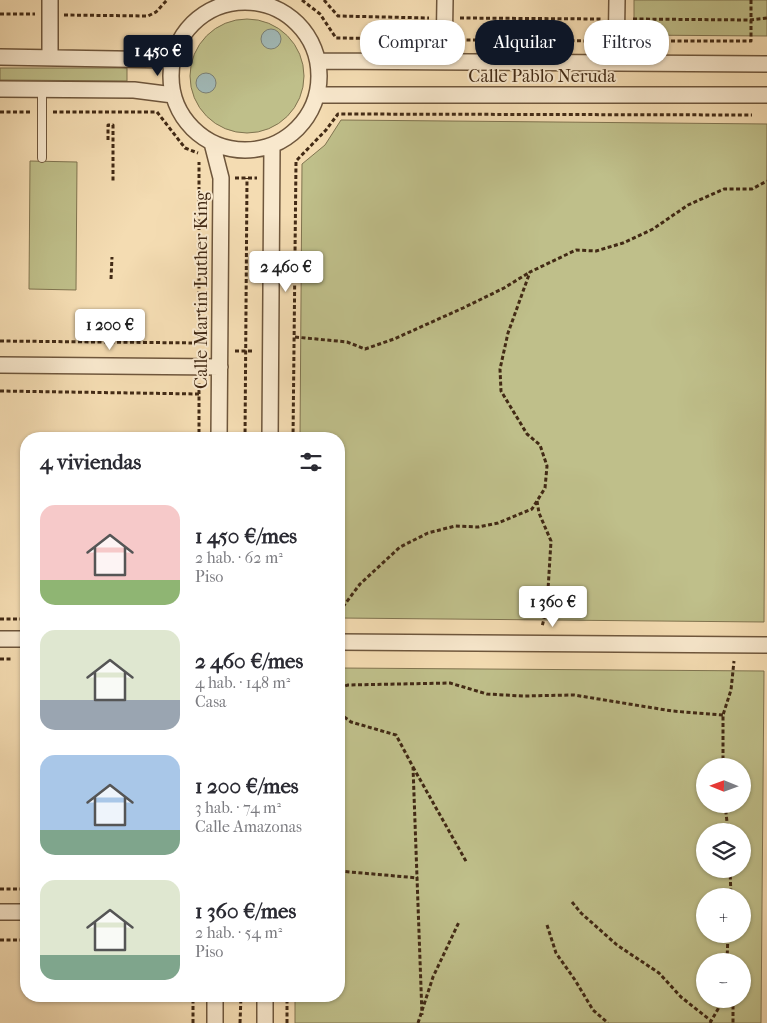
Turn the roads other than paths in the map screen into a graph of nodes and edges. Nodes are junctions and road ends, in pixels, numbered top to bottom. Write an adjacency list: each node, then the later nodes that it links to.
1 (445, 0): 6 (street)
2 (617, 0): 7 (street)
3 (222, 3): 4 (street); 10 (street)
4 (269, 3): 11 (street)
5 (50, 7): 9 (street)
6 (444, 20)
7 (616, 20)
8 (0, 57): 9 (street)
9 (50, 57): 10 (street)
10 (173, 60): 19 (street)
11 (319, 61): 12 (street, Calle Pablo Neruda); 20 (street)
12 (360, 61)
13 (465, 61): 14 (street, Calle Pablo Neruda)
14 (584, 63)
15 (669, 63): 16 (street, Calle Pablo Neruda)
16 (767, 64)
17 (0, 89): 18 (street)
18 (42, 89): 19 (street); 24 (lane)
19 (173, 95): 22 (street)
20 (318, 95): 21 (street, Calle Pablo Neruda); 23 (street)
21 (767, 95)
22 (212, 143): 23 (street); 26 (street, Calle Martin Luther King)
23 (272, 146): 28 (street)
24 (42, 158)
25 (0, 365): 26 (street)
26 (220, 368): 27 (street, Calle Martin Luther King)
27 (219, 432)
28 (270, 432)
29 (0, 639): 30 (street)
30 (20, 639)
31 (345, 642): 32 (street)
32 (767, 645)
33 (0, 912): 34 (street)
34 (20, 912)
35 (215, 1002): 37 (street)
36 (265, 1002): 38 (street)
37 (215, 1023)
38 (265, 1023)

